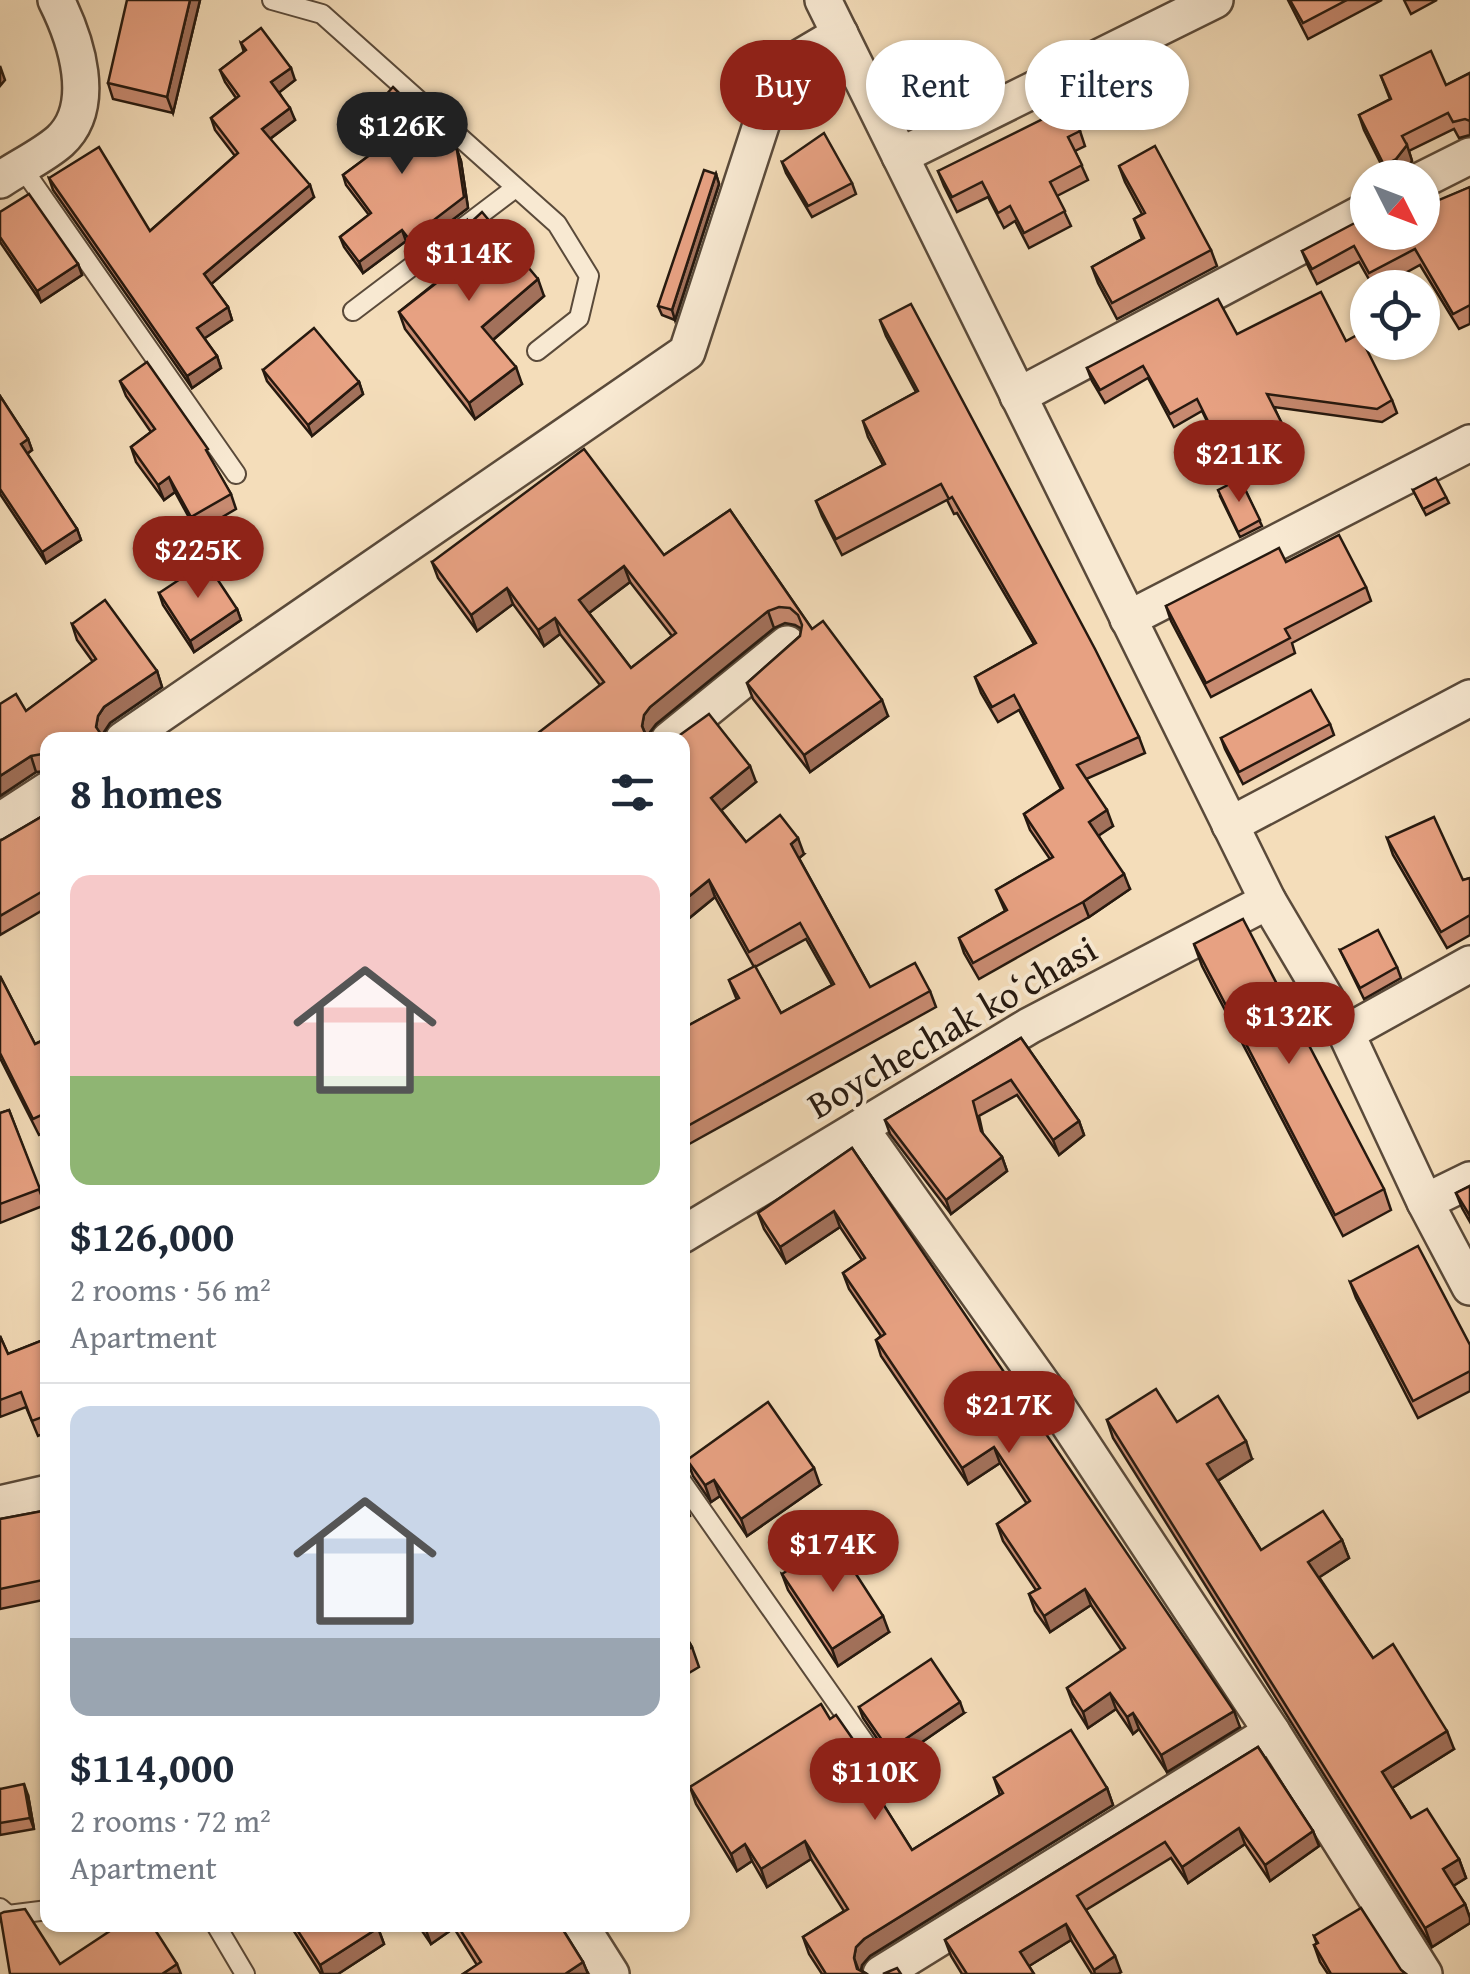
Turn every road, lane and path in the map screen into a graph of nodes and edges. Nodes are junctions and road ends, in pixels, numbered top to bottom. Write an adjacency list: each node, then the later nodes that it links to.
1 (56, 0): 9 (street)
2 (272, 0): 10 (lane)
3 (823, 0): 5 (street)
4 (1215, 0): 6 (street)
5 (840, 34): 6 (street); 20 (street)
6 (900, 156): 14 (street)
7 (1470, 156): 8 (street)
8 (1440, 171)
9 (11, 173): 16 (lane)
10 (514, 189): 12 (lane); 13 (lane)
11 (1350, 220): 14 (street)
12 (354, 311)
13 (537, 351)
14 (1018, 396): 17 (street)
15 (1470, 443): 17 (street)
16 (236, 474)
17 (1128, 620): 24 (street)
18 (787, 644): 21 (street)
19 (1470, 698): 24 (street)
20 (139, 732)
21 (678, 732)
22 (40, 795): 23 (street)
23 (0, 822)
24 (1230, 825): 25 (street)
25 (1268, 902): 27 (street); 28 (street, Boychechak koʻchasi)
26 (1470, 964): 27 (street)
27 (1346, 1033): 30 (street)
28 (860, 1128): 31 (street, Boychechak koʻchasi); 36 (street)
29 (1470, 1180): 30 (street)
30 (1425, 1202): 32 (street)
31 (690, 1230)
32 (1470, 1287)
33 (690, 1493): 37 (lane)
34 (40, 1494): 35 (street)
35 (0, 1504)
36 (1272, 1732): 42 (street); 45 (street)
37 (888, 1776)
38 (0, 1908): 39 (lane)
39 (40, 1911)
40 (220, 1932): 43 (lane)
41 (584, 1932): 44 (street)
42 (903, 1968)
43 (244, 1974)
44 (611, 1974)
45 (1424, 1974)

